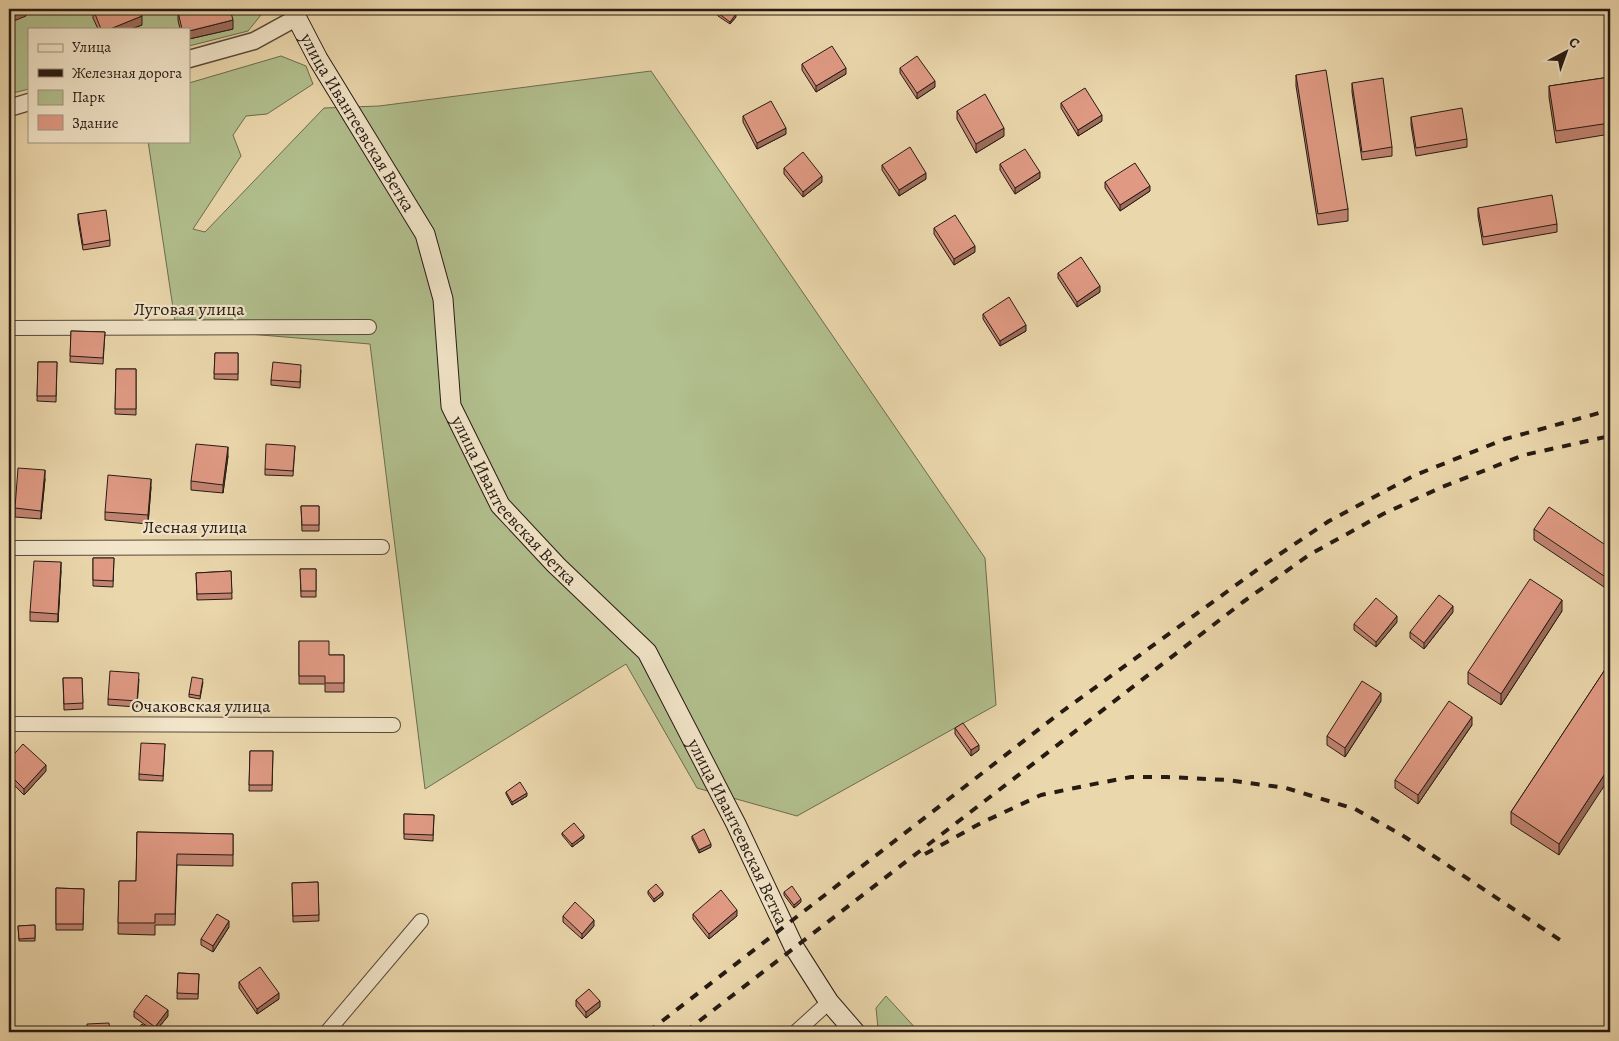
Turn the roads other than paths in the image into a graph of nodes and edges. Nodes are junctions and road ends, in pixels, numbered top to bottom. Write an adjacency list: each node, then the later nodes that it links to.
1 (294, 13): 2 (street); 12 (main road, улица Ивантеевская Ветка)
2 (190, 59)
3 (28, 102): 4 (street)
4 (9, 108)
5 (9, 328): 6 (street, Луговая улица)
6 (369, 328)
7 (382, 547): 8 (street, Лесная улица)
8 (9, 548)
9 (9, 724): 10 (street, Очаковская улица)
10 (393, 725)
11 (421, 921): 13 (street)
12 (829, 1002): 14 (street); 15 (main road, улица Ивантеевская Ветка)
13 (327, 1032)
14 (796, 1032)
15 (855, 1032)

